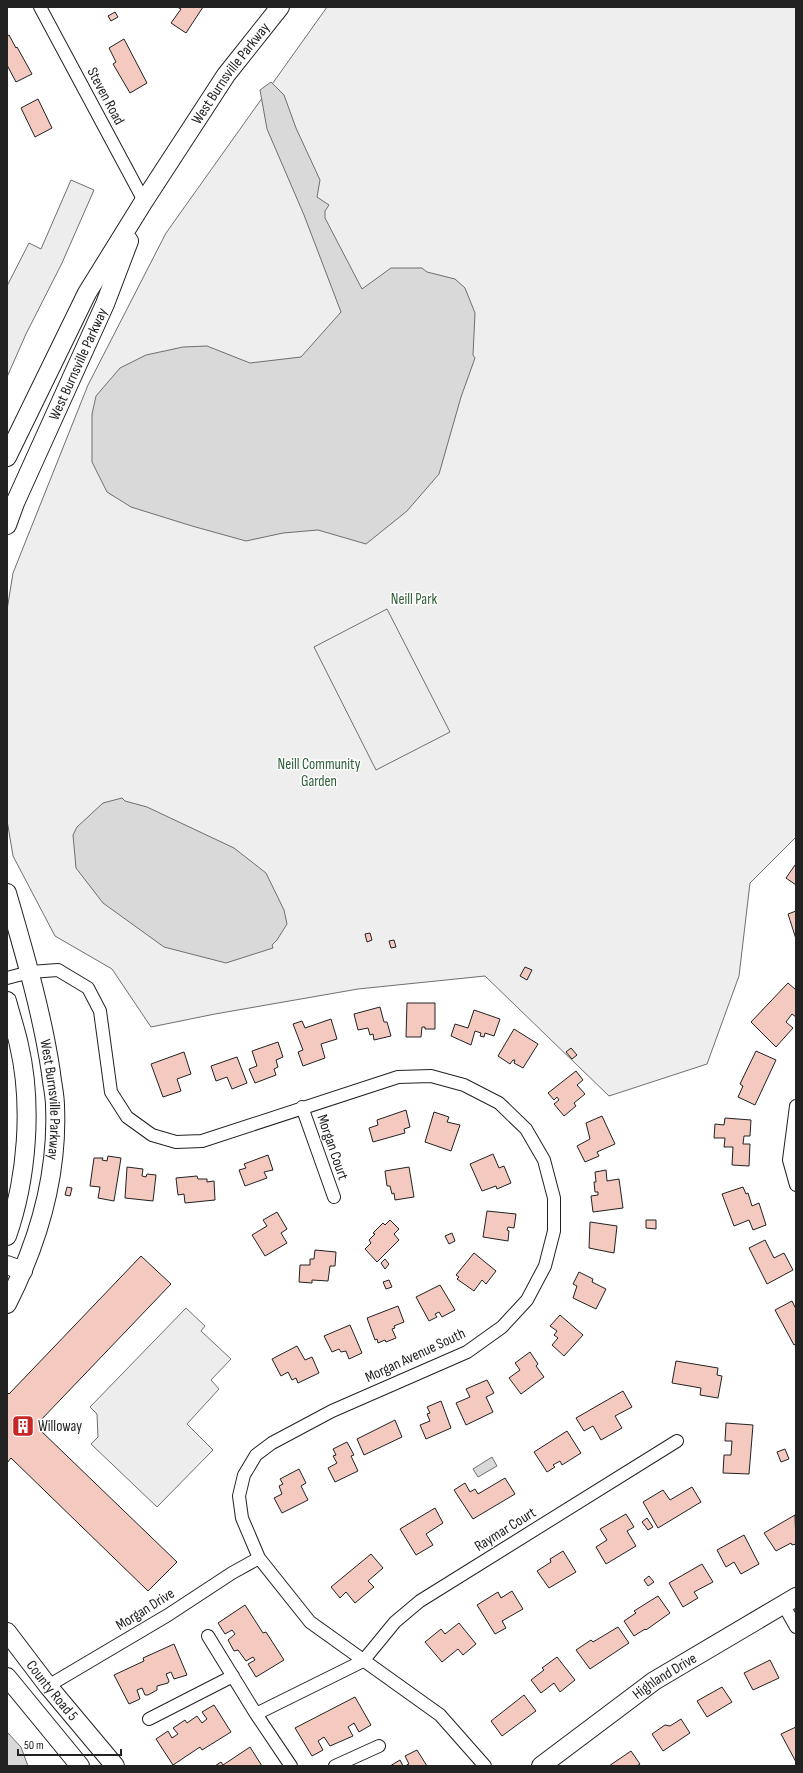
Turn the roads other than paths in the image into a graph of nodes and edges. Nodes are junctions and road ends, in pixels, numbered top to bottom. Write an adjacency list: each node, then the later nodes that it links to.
1 (40, 7): 3 (street, Steven Road)
2 (280, 7): 3 (street, West Burnsville Parkway)
3 (144, 201): 4 (street, West Burnsville Parkway); 5 (street, West Burnsville Parkway)
4 (7, 457)
5 (7, 525)
6 (7, 893): 7 (street, West Burnsville Parkway)
7 (30, 972): 8 (street, Morgan Avenue South); 11 (street, Morgan Avenue South); 15 (street, West Burnsville Parkway)
8 (7, 978)
9 (7, 1001): 14 (street, West Burnsville Parkway)
10 (796, 1106): 12 (street)
11 (302, 1107): 13 (street, Morgan Court); 18 (street, Morgan Avenue South)
12 (796, 1185)
13 (334, 1197)
14 (7, 1236)
15 (15, 1268): 16 (street, West Burnsville Parkway)
16 (7, 1304)
17 (677, 1442): 23 (street, Raymar Court)
18 (259, 1558): 23 (street, Morgan Avenue South); 26 (street, Morgan Drive)
19 (790, 1600): 20 (street); 35 (street, Highland Drive)
20 (796, 1627)
21 (7, 1632): 26 (street, County Road 5)
22 (208, 1636): 24 (street)
23 (363, 1661): 27 (street); 34 (street, Morgan Avenue South)
24 (233, 1676): 27 (street); 28 (street)
25 (7, 1677): 30 (street, County Road 5)
26 (48, 1686): 31 (street, County Road 5)
27 (256, 1714): 32 (street)
28 (149, 1719)
29 (379, 1746): 33 (street)
30 (80, 1766)
31 (115, 1766)
32 (291, 1766)
33 (335, 1766)
34 (485, 1766)
35 (541, 1766)

